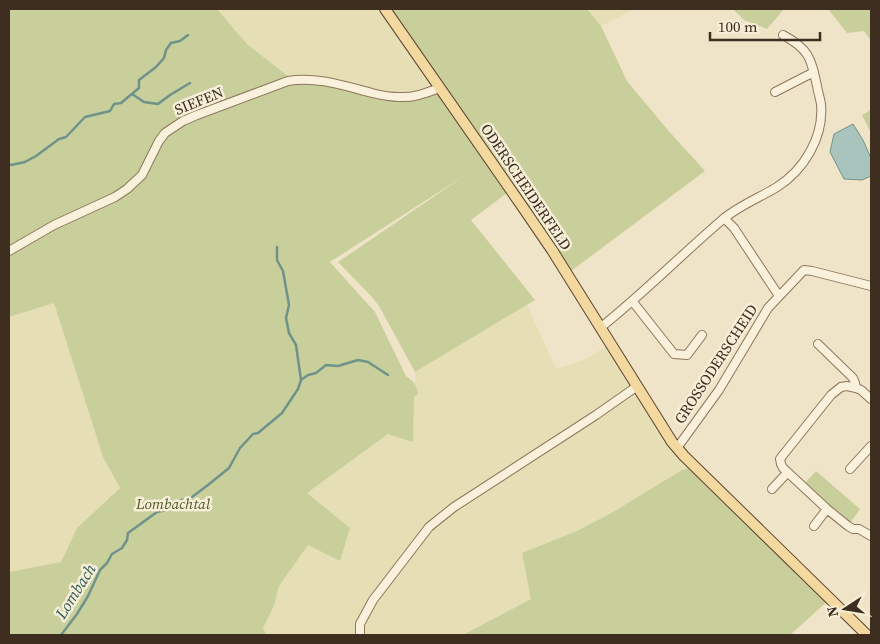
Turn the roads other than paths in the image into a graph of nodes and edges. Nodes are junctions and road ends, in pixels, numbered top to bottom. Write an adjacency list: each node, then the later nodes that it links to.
1 (385, 9): 4 (main road, ODERSCHEIDERFELD)
2 (783, 35): 3 (street)
3 (814, 72): 5 (street); 6 (street)
4 (440, 88): 7 (street, SIEFEN); 11 (main road, ODERSCHEIDERFELD)
5 (775, 92)
6 (724, 218): 9 (street); 10 (street)
7 (9, 251)
8 (871, 286): 9 (street, GROSSODERSCHEID)
9 (779, 296): 18 (street, GROSSODERSCHEID)
10 (633, 302): 11 (street); 12 (street, GROSSODERSCHEID)
11 (600, 328): 14 (main road, ODERSCHEIDERFELD)
12 (702, 334)
13 (818, 344): 15 (street)
14 (636, 387): 18 (main road, ODERSCHEIDERFELD); 25 (street)
15 (856, 388): 16 (street); 20 (street)
16 (871, 399)
17 (871, 446): 19 (street)
18 (677, 448): 26 (main road, ODERSCHEIDERFELD)
19 (850, 470)
20 (787, 473): 21 (street); 22 (street)
21 (772, 489)
22 (827, 510): 23 (street); 24 (street)
23 (814, 526)
24 (871, 536)
25 (360, 635)
26 (867, 635)

